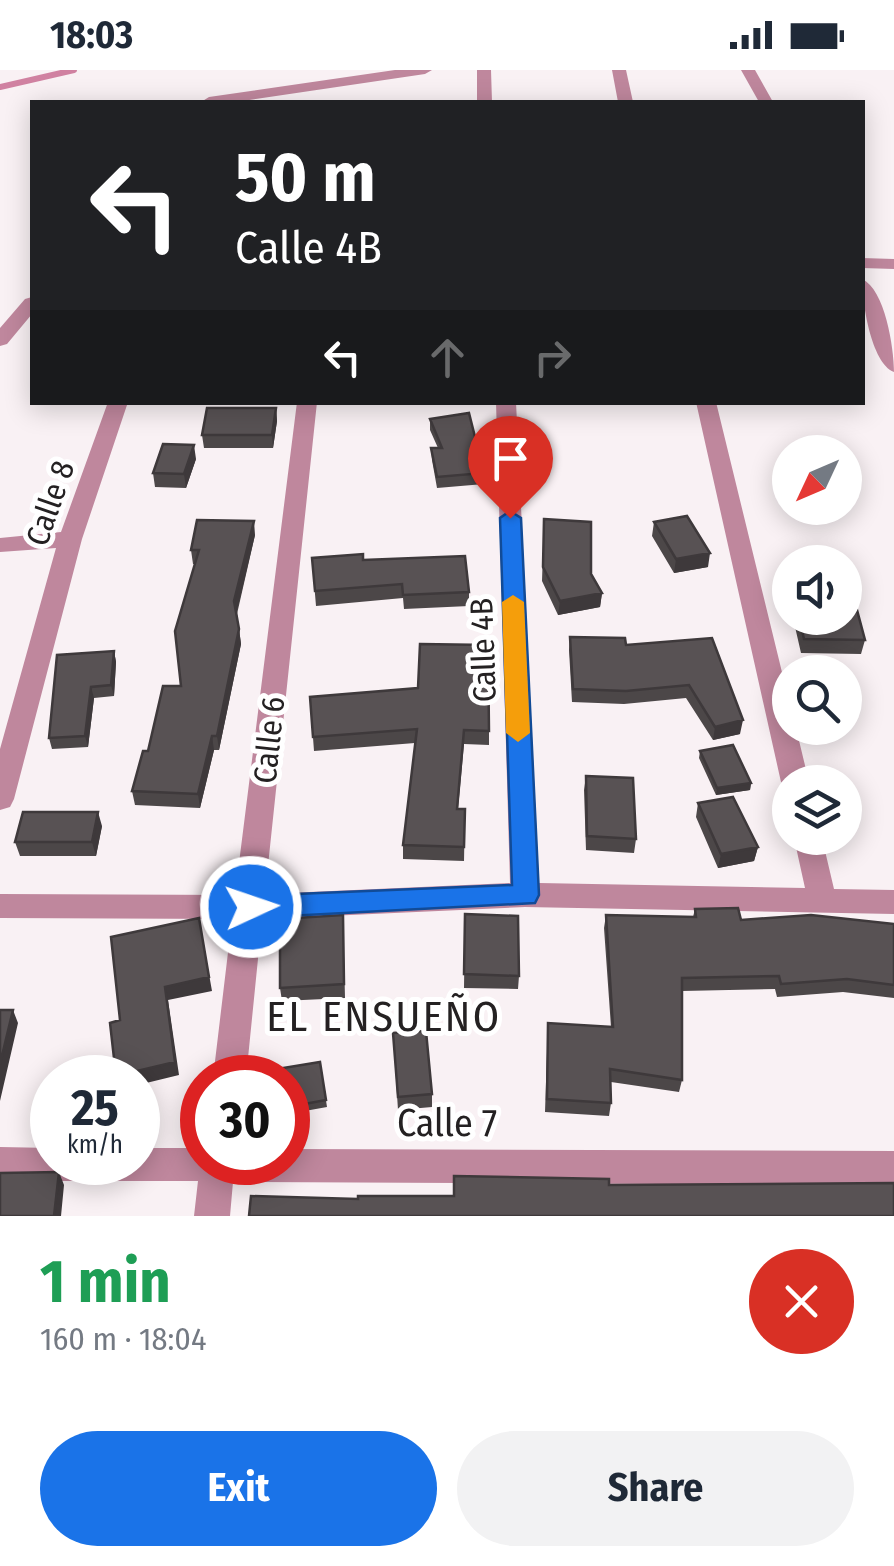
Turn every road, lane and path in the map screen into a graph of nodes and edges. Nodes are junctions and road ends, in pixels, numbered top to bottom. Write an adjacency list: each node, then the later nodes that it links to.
1 (425, 70): 5 (street)
2 (484, 70): 8 (street)
3 (619, 70): 9 (street)
4 (748, 70): 10 (street)
5 (342, 82): 6 (street); 7 (street)
6 (222, 100)
7 (340, 100)
8 (485, 100)
9 (626, 100)
10 (765, 100)
11 (865, 263): 12 (street)
12 (894, 264)
13 (865, 292): 18 (street)
14 (30, 305): 15 (street)
15 (3, 338): 16 (street)
16 (30, 338)
17 (865, 355): 18 (street)
18 (892, 359)
19 (117, 405): 23 (street, Calle 8)
20 (307, 405): 32 (street, Calle 6)
21 (506, 405): 28 (street, Calle 4B)
22 (707, 405): 25 (street)
23 (70, 540): 24 (street); 26 (street, Calle 8)
24 (0, 545)
25 (791, 765)
26 (0, 799)
27 (812, 855): 29 (street)
28 (526, 895): 29 (street); 32 (street)
29 (822, 899): 30 (street)
30 (894, 902)
31 (0, 906): 32 (street)
32 (251, 907): 33 (street, Calle 6)
33 (232, 1055)
34 (180, 1163): 35 (street, Calle 7)
35 (0, 1164)
36 (310, 1164): 37 (street, Calle 7)
37 (894, 1168)
38 (216, 1185): 39 (street)
39 (212, 1216)

